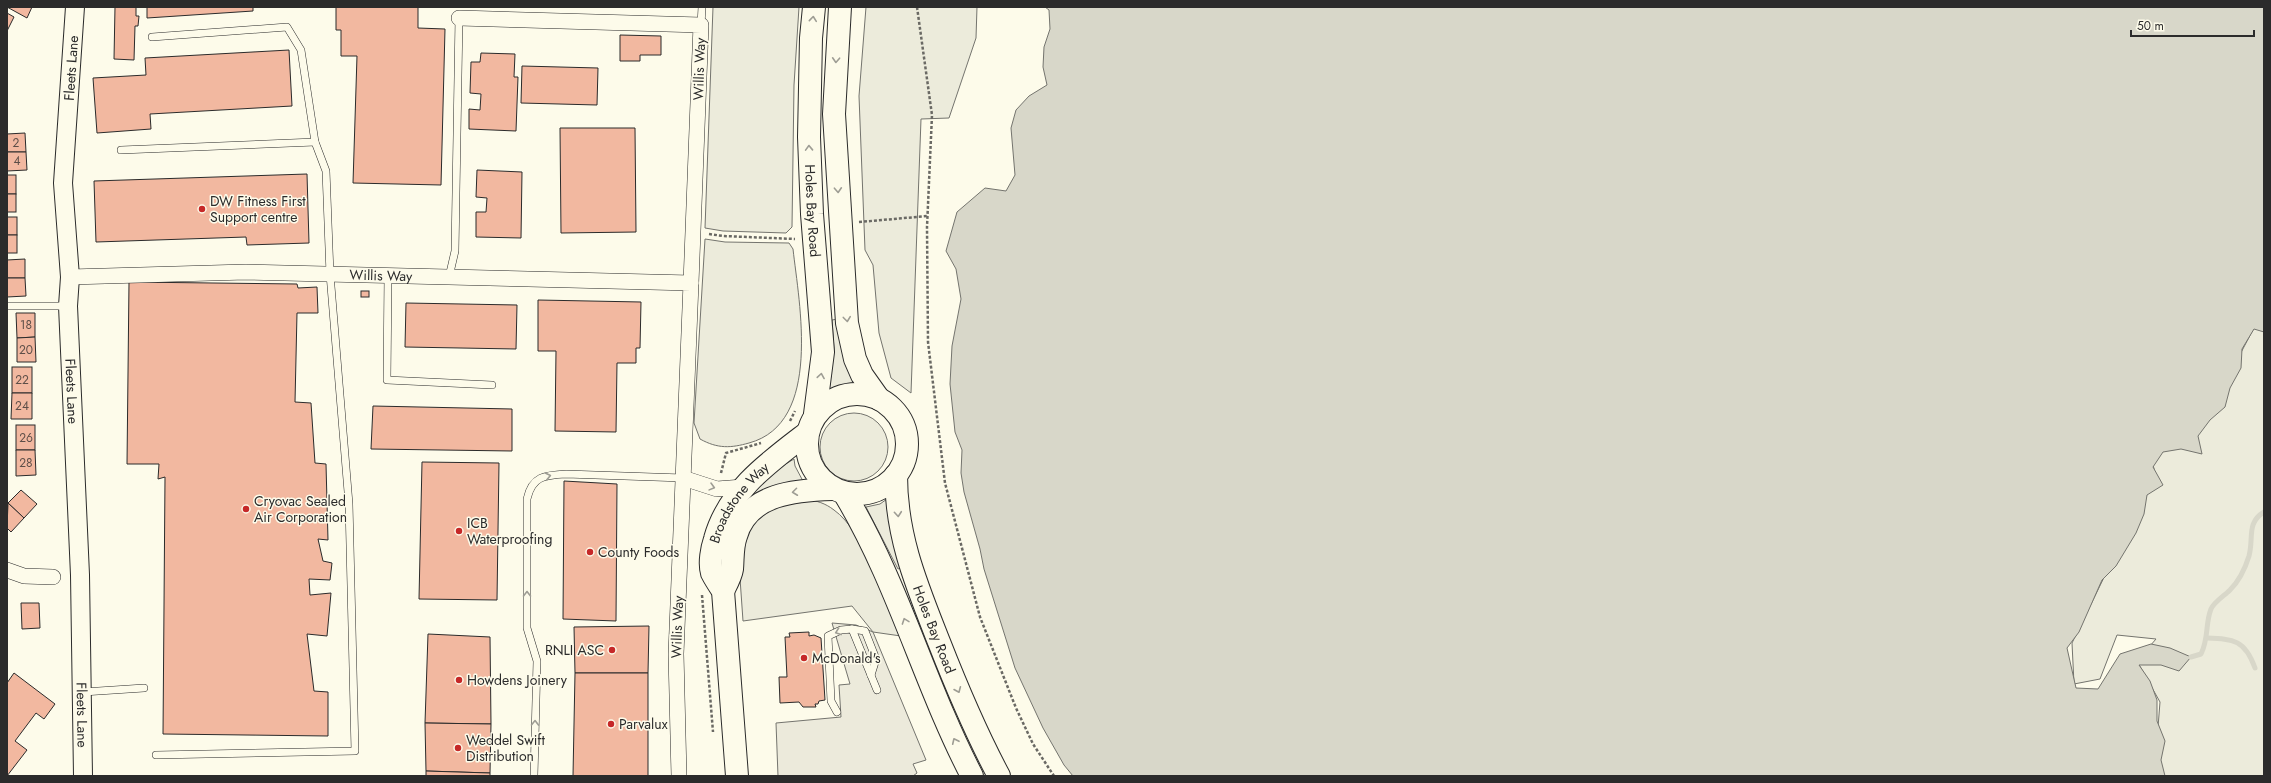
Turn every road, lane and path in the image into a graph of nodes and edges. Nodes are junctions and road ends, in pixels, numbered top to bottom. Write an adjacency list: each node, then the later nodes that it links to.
1 (75, 7): 18 (street, Fleets Lane)
2 (702, 7): 8 (lane)
3 (814, 7): 25 (main road, Holes Bay Road, one-way to 3)
4 (840, 7): 24 (main road, Holes Bay Road, one-way to 24)
5 (917, 7): 12 (path)
6 (491, 13): 7 (street, Willis Way); 8 (street, Willis Way)
7 (459, 18): 19 (lane)
8 (701, 25): 14 (street, Willis Way)
9 (152, 37): 10 (lane)
10 (315, 142): 11 (lane); 16 (lane)
11 (121, 150)
12 (928, 216): 13 (path); 48 (path)
13 (855, 222)
14 (693, 231): 15 (path); 20 (street, Willis Way)
15 (797, 239)
16 (330, 274): 17 (street, Willis Way); 18 (street, Willis Way); 41 (lane)
17 (388, 276): 19 (street, Willis Way); 23 (lane)
18 (70, 277): 22 (street, Fleets Lane)
19 (449, 277): 20 (street, Willis Way)
20 (691, 283): 27 (street, Willis Way)
21 (7, 306): 22 (lane)
22 (68, 306): 38 (street, Fleets Lane)
23 (492, 385)
24 (879, 399): 25 (main road); 26 (main road)
25 (811, 424): 28 (main road, Broadstone Way); 29 (main road)
26 (896, 475): 29 (main road); 47 (main road, Holes Bay Road, one-way to 47)
27 (683, 478): 28 (street, one-way to 28); 43 (lane, one-way to 27); 44 (street, Willis Way)
28 (743, 487): 32 (main road, Broadstone Way)
29 (839, 491): 32 (main road, Broadstone Way, one-way to 32); 46 (main road, Holes Bay Road, one-way to 29)
30 (7, 570): 31 (street)
31 (53, 577)
32 (723, 591): 45 (main road, Broadstone Way)
33 (852, 629): 35 (lane); 35 (lane); 39 (lane, one-way to 39)
34 (705, 648): 40 (path)
35 (871, 675): 37 (lane)
36 (144, 688): 38 (lane)
37 (877, 690)
38 (82, 692): 42 (street, Fleets Lane)
39 (837, 712)
40 (713, 735)
41 (156, 755)
42 (83, 776)
43 (534, 776)
44 (679, 776)
45 (737, 776)
46 (972, 776)
47 (999, 776)
48 (1054, 776)

